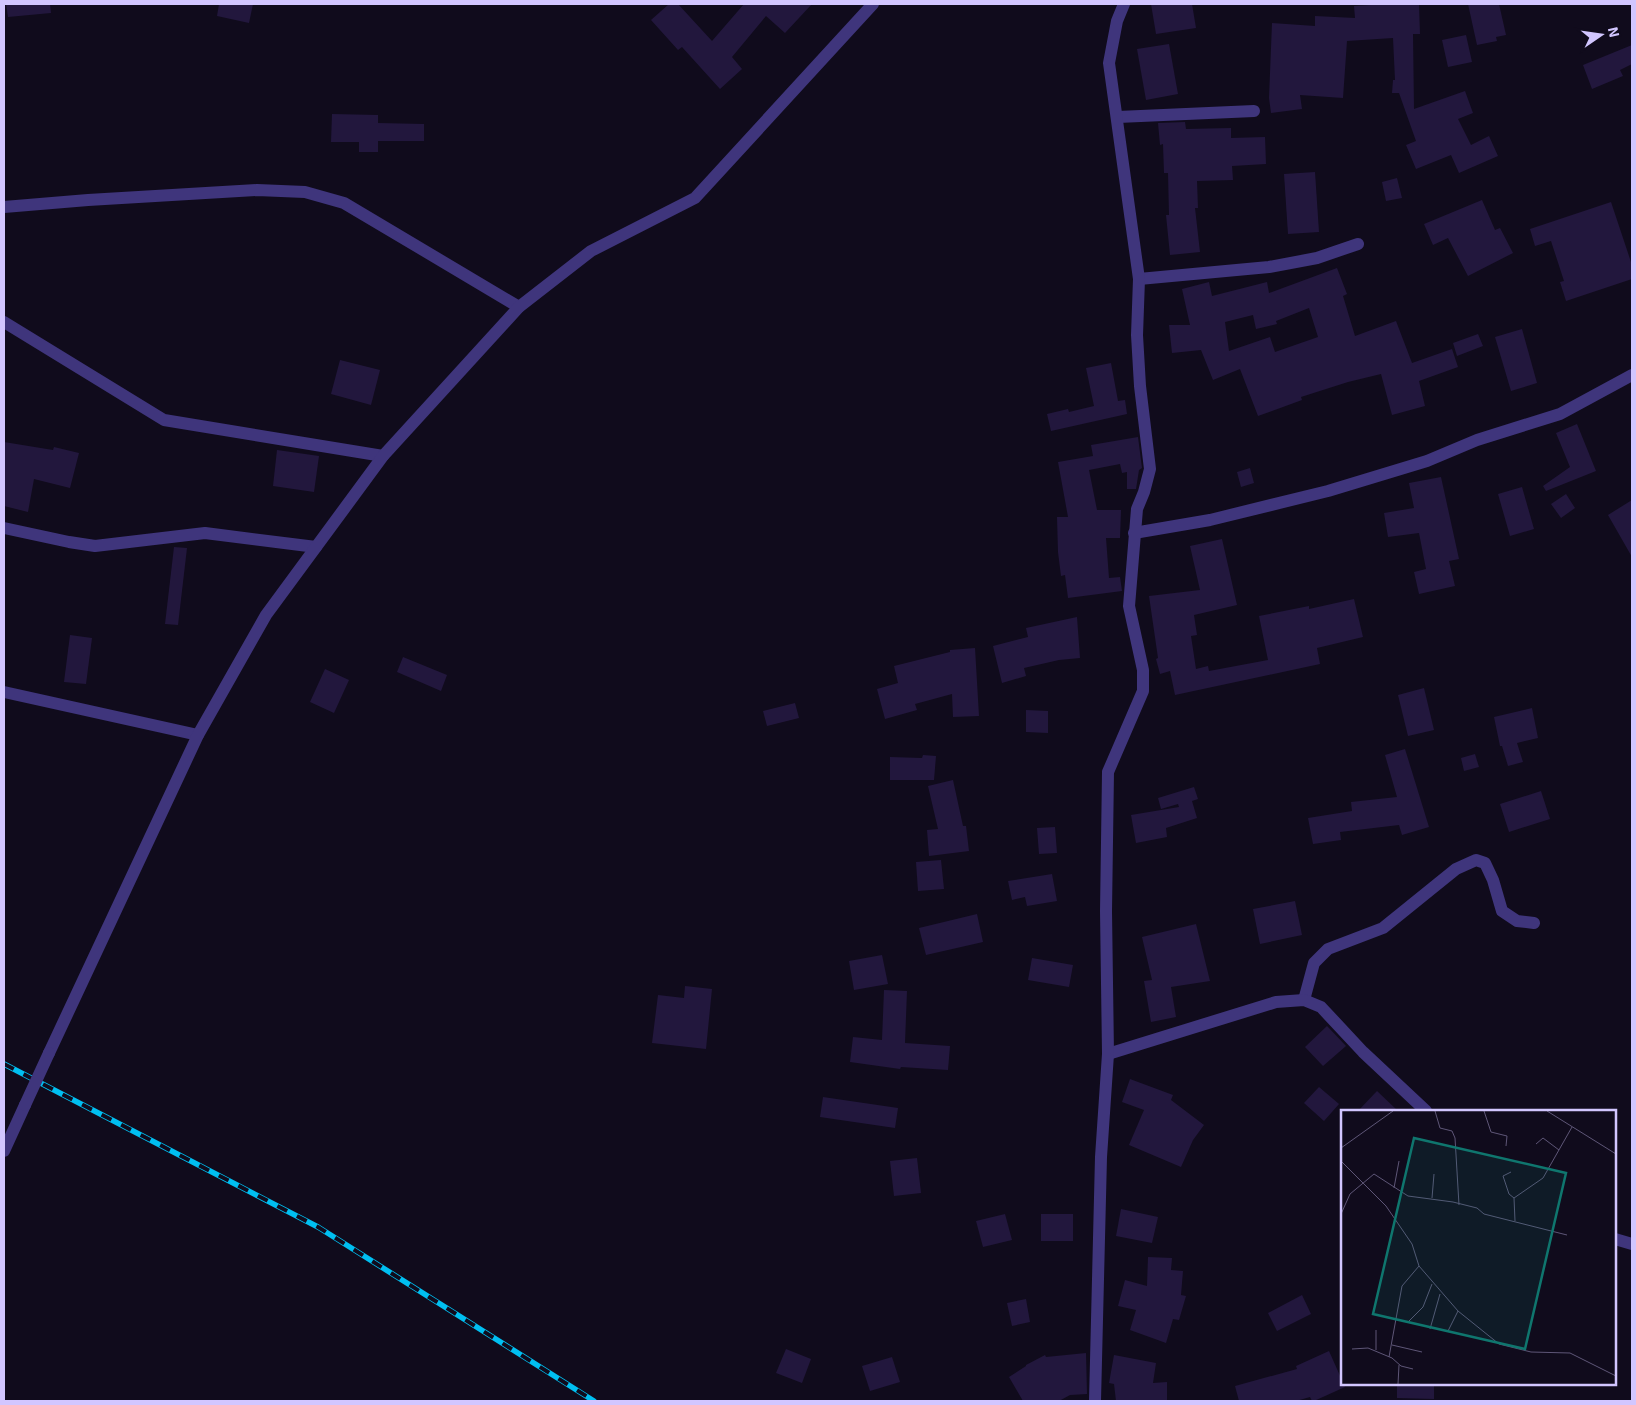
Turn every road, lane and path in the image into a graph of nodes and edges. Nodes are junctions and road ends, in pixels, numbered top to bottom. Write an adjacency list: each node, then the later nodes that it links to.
1 (872, 4): 8 (street)
2 (1124, 4): 4 (street)
3 (1254, 110): 4 (street)
4 (1118, 117): 7 (street)
5 (4, 207): 8 (street)
6 (1358, 244): 7 (street)
7 (1139, 279): 13 (street)
8 (519, 307): 11 (street)
9 (4, 322): 11 (street)
10 (1632, 375): 13 (street)
11 (383, 456): 14 (street)
12 (4, 528): 14 (street)
13 (1134, 533): 19 (street)
14 (316, 547): 16 (street)
15 (4, 692): 16 (street)
16 (198, 735): 21 (street, bridge)
17 (1534, 923): 18 (street)
18 (1304, 1000): 19 (street); 20 (street)
19 (1108, 1054): 24 (street)
20 (1425, 1110)
21 (4, 1151)
22 (1616, 1239): 23 (street)
23 (1632, 1244)
24 (1095, 1401)

